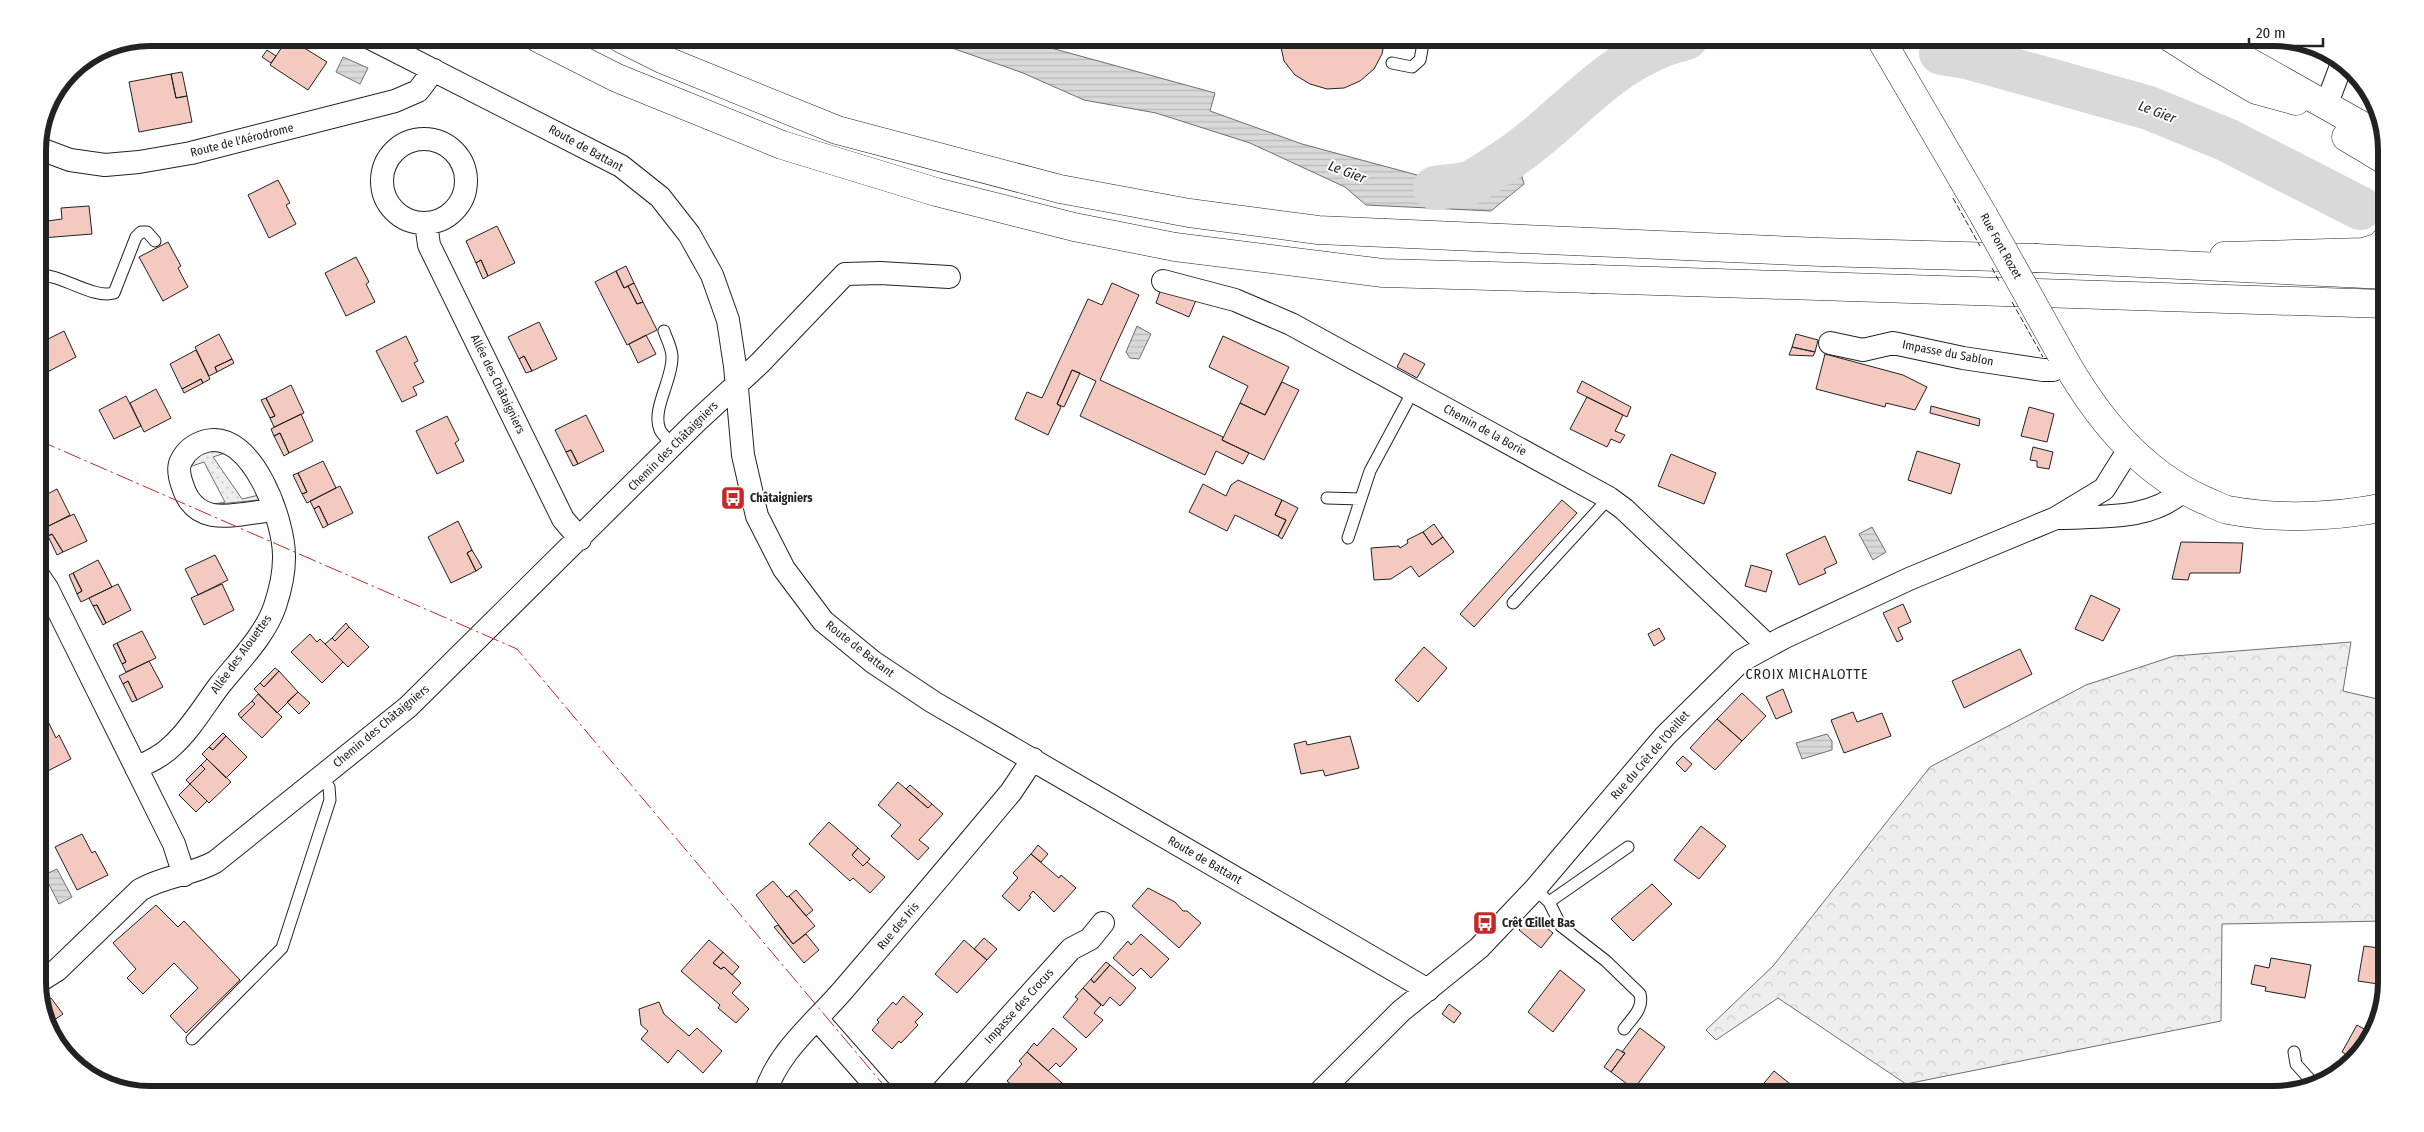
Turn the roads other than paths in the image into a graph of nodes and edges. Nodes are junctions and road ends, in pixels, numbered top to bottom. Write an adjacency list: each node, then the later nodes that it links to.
1 (386, 46): 9 (street, Route de Battant)
2 (554, 46): 24 (main road)
3 (636, 46): 19 (main road)
4 (1423, 46): 8 (lane)
5 (1885, 46): 27 (main road, Rue Font Rozet, bridge)
6 (2183, 46): 11 (main road)
7 (2221, 46): 12 (main road)
8 (1392, 63)
9 (434, 70): 14 (street, Route de l'Aérodrome); 28 (street, Route de Battant)
10 (2340, 70): 12 (street)
11 (2256, 90): 12 (main road); 15 (main road)
12 (2326, 106): 13 (main road)
13 (2377, 134)
14 (46, 151)
15 (2378, 156)
16 (426, 223): 40 (street, Allée des Châtaigniers)
17 (155, 241): 21 (lane)
18 (2378, 247): 19 (main road)
19 (2082, 259): 20 (main road)
20 (2378, 275)
21 (46, 276)
22 (949, 277): 28 (street, Chemin des Châtaigniers)
23 (1163, 281): 29 (street, Chemin de la Borie)
24 (2378, 304)
25 (664, 331): 30 (lane)
26 (1830, 343): 27 (street, Impasse du Sablon)
27 (2064, 358): 31 (main road, Rue Font Rozet)
28 (736, 384): 30 (street, Chemin des Châtaigniers); 44 (street, Route de Battant)
29 (1413, 390): 34 (lane); 35 (street, Chemin de la Borie)
30 (673, 445): 40 (street, Chemin des Châtaigniers)
31 (2129, 449): 32 (main road); 38 (street)
32 (2183, 491): 36 (main road); 38 (street)
33 (1327, 498): 34 (lane)
34 (1360, 498): 39 (lane)
35 (1609, 498): 42 (lane); 43 (street, Chemin de la Borie)
36 (2378, 509)
37 (274, 510): 45 (street, Allée des Alouettes)
38 (2056, 518): 43 (street, Rue du Crêt de l'Oeillet)
39 (1348, 538)
40 (580, 539): 46 (street, Chemin des Châtaigniers)
41 (46, 587): 45 (street)
42 (1513, 603)
43 (1767, 645): 49 (street, Rue du Crêt de l'Oeillet)
44 (1033, 759): 52 (street, Route de Battant); 53 (street, Rue des Iris)
45 (136, 768): 48 (street)
46 (321, 778): 48 (street, Chemin des Châtaigniers); 55 (lane)
47 (1628, 848): 49 (lane)
48 (184, 875): 51 (street, Chemin des Châtaigniers)
49 (1542, 895): 52 (street, Rue du Crêt de l'Oeillet); 54 (lane)
50 (1103, 923): 60 (street, Impasse des Crocus)
51 (46, 977)
52 (1428, 990): 61 (street, Rue du Crêt de l'Oeillet)
53 (818, 1020): 58 (street, Rue des Iris); 59 (street)
54 (1624, 1029)
55 (192, 1039)
56 (2294, 1052): 57 (lane)
57 (2309, 1079)
58 (767, 1086)
59 (876, 1086)
60 (947, 1086)
61 (1326, 1086)

